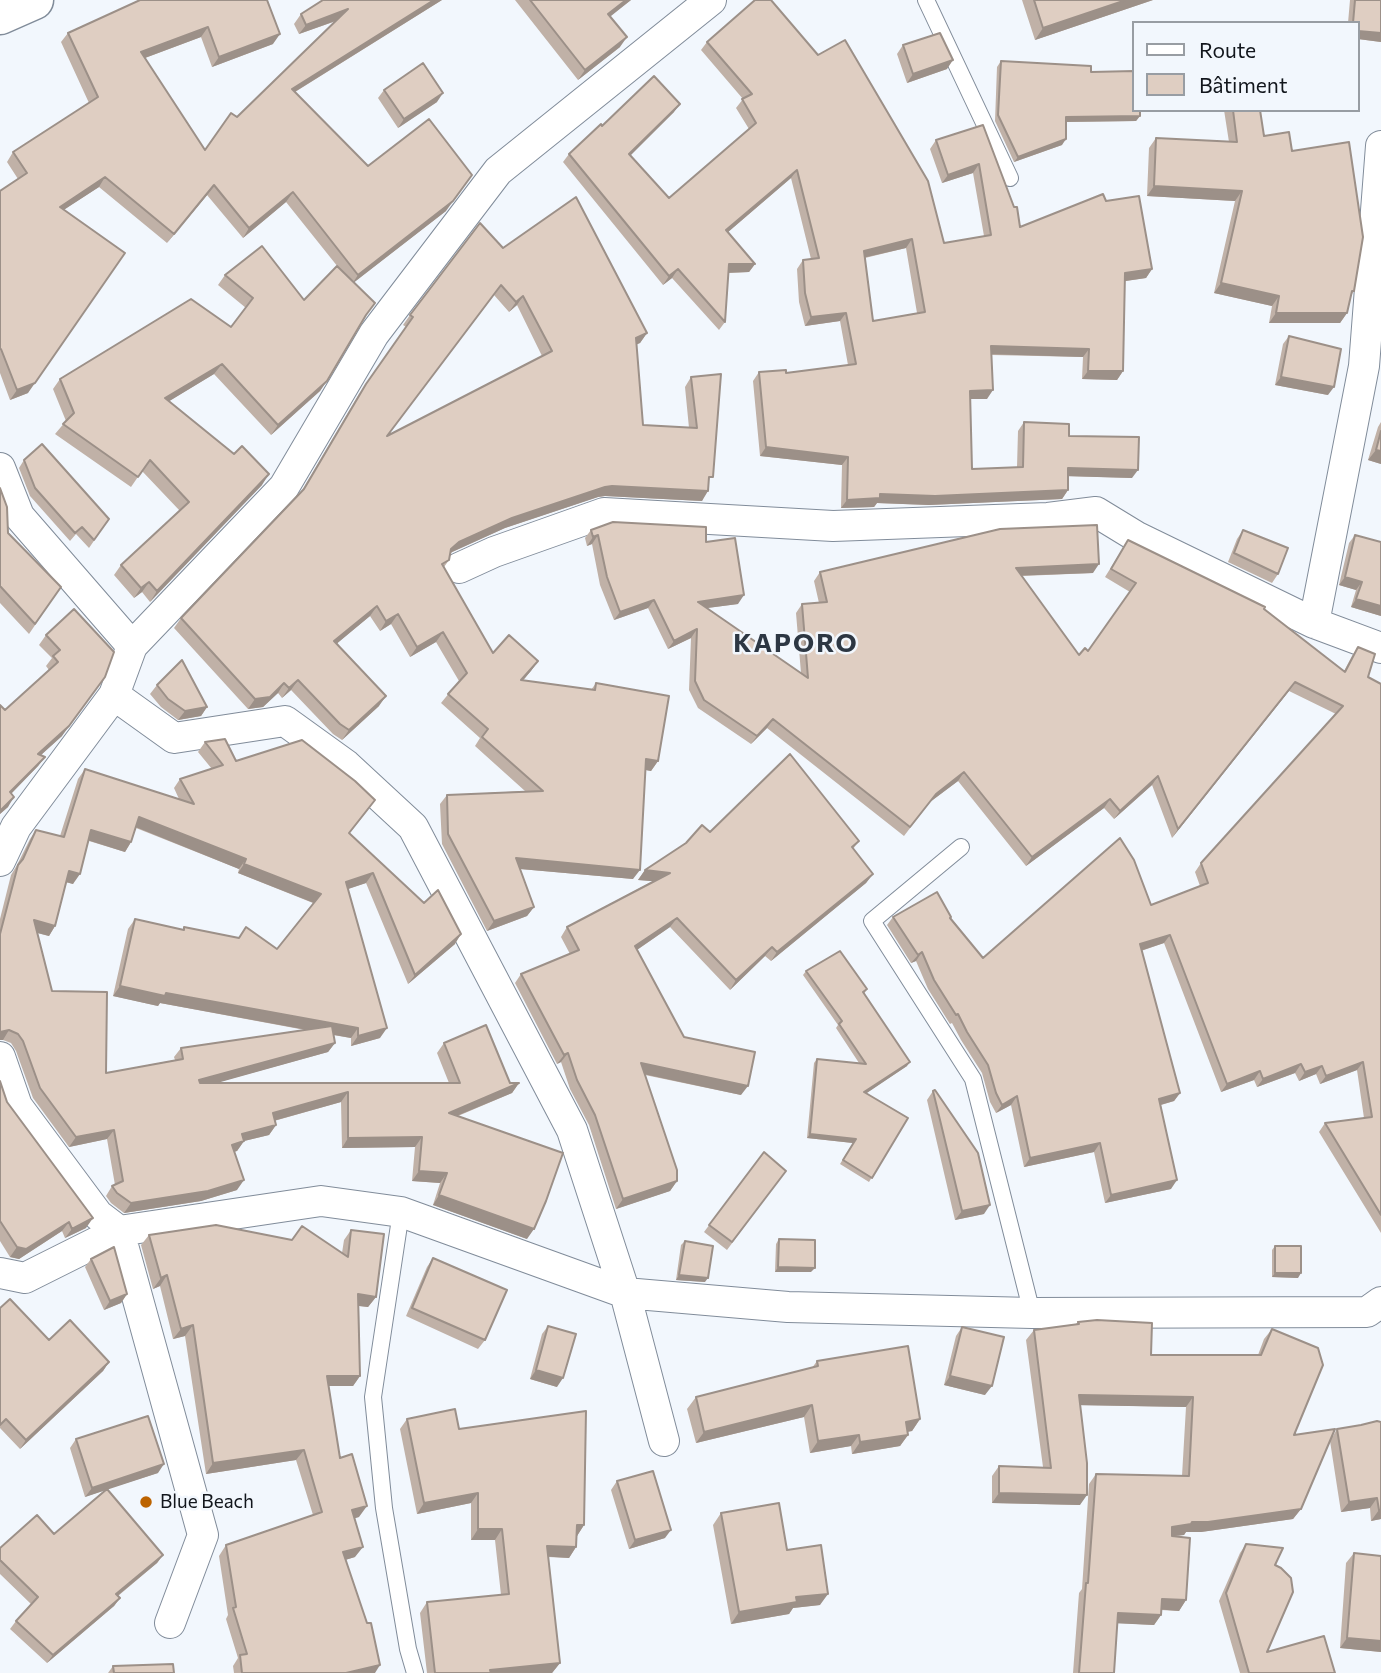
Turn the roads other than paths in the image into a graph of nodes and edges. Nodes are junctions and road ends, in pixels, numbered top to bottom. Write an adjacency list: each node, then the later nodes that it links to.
1 (34, 0): 4 (main road)
2 (711, 0): 10 (street)
3 (926, 0): 6 (lane)
4 (0, 15)
5 (1381, 146): 9 (street)
6 (1010, 178)
7 (0, 468): 10 (street)
8 (458, 568): 9 (street)
9 (1314, 623): 11 (street)
10 (132, 646): 12 (street)
11 (1381, 648)
12 (114, 695): 14 (street); 19 (street)
13 (961, 847): 21 (lane)
14 (0, 860)
15 (0, 1057): 17 (street)
16 (401, 1212): 17 (street); 19 (street); 24 (lane)
17 (119, 1231): 18 (street); 23 (street)
18 (0, 1273)
19 (625, 1293): 21 (street); 22 (street)
20 (1381, 1303): 21 (street)
21 (1032, 1313)
22 (664, 1441)
23 (170, 1623)
24 (415, 1673)

